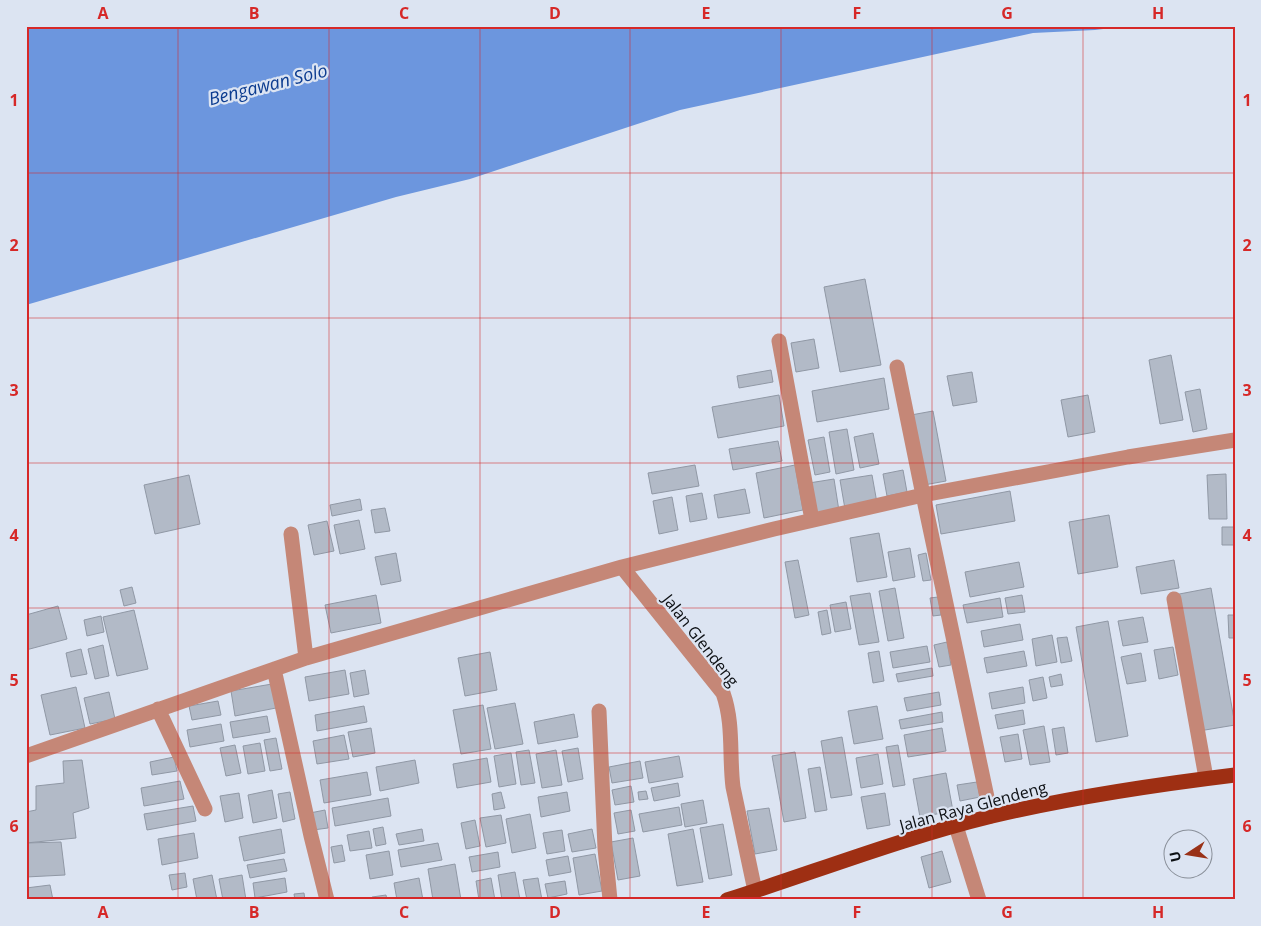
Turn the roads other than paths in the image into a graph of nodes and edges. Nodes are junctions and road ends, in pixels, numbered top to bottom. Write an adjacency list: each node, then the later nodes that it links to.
1 (779, 341): 5 (street)
2 (897, 367): 4 (street)
3 (1235, 440): 4 (street)
4 (923, 496): 5 (street); 17 (street)
5 (812, 520): 7 (street)
6 (291, 534): 9 (street)
7 (622, 568): 9 (street); 19 (street, Jalan Glendeng)
8 (1174, 599): 15 (street)
9 (306, 658): 10 (street)
10 (274, 668): 11 (street); 20 (street)
11 (158, 709): 13 (street); 16 (street)
12 (599, 711): 21 (street)
13 (26, 756)
14 (1235, 775): 15 (main road, Jalan Raya Glendeng)
15 (1206, 778): 17 (main road, Jalan Raya Glendeng)
16 (205, 809)
17 (991, 816): 18 (main road, Jalan Raya Glendeng)
18 (956, 826): 19 (main road, Jalan Raya Glendeng); 23 (street)
19 (756, 891): 22 (main road, Jalan Raya Glendeng)
20 (328, 900)
21 (610, 900)
22 (728, 900)
23 (979, 900)

